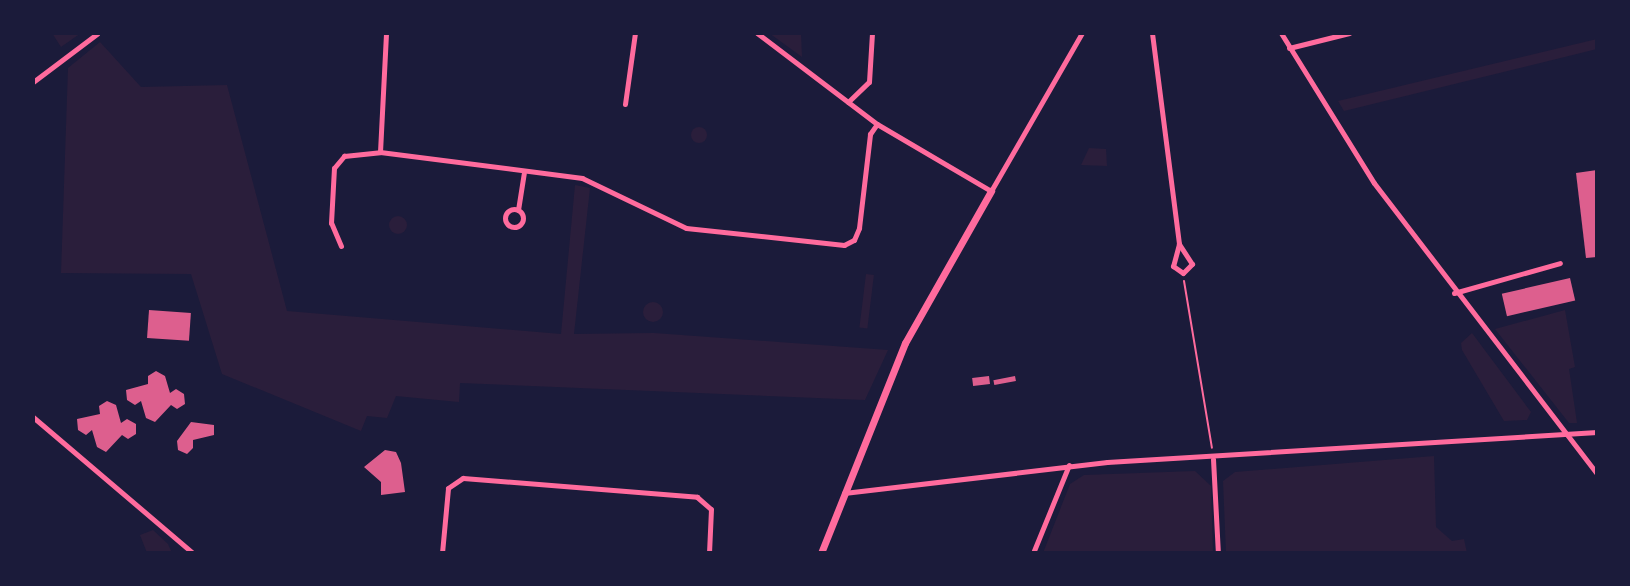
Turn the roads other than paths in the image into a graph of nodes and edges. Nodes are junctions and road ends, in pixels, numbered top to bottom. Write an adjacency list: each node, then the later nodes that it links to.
1 (98, 33): 11 (street)
2 (386, 33): 15 (street)
3 (635, 33): 13 (street)
4 (757, 33): 12 (street)
5 (872, 33): 12 (street)
6 (1082, 33): 17 (street)
7 (1152, 33): 19 (street)
8 (1281, 33): 10 (street)
9 (1349, 33): 10 (street)
10 (1289, 48): 22 (street)
11 (33, 82)
12 (848, 102): 14 (street)
13 (625, 104)
14 (877, 124): 16 (street); 17 (street)
15 (380, 152): 16 (street); 20 (street)
16 (524, 173): 18 (street)
17 (991, 191): 29 (street)
18 (518, 210)
19 (1179, 244): 19 (street)
20 (341, 246)
21 (1560, 263): 22 (street)
22 (1454, 293): 25 (street)
23 (33, 417): 30 (street)
24 (1597, 432): 25 (street)
25 (1563, 434): 26 (street); 28 (street)
26 (1213, 459): 27 (street); 36 (street)
27 (1069, 466): 29 (street); 35 (street)
28 (1597, 474)
29 (844, 493): 34 (street)
30 (184, 550): 31 (street)
31 (193, 553)
32 (442, 553): 33 (street)
33 (709, 553)
34 (821, 553)
35 (1033, 553)
36 (1218, 553)

